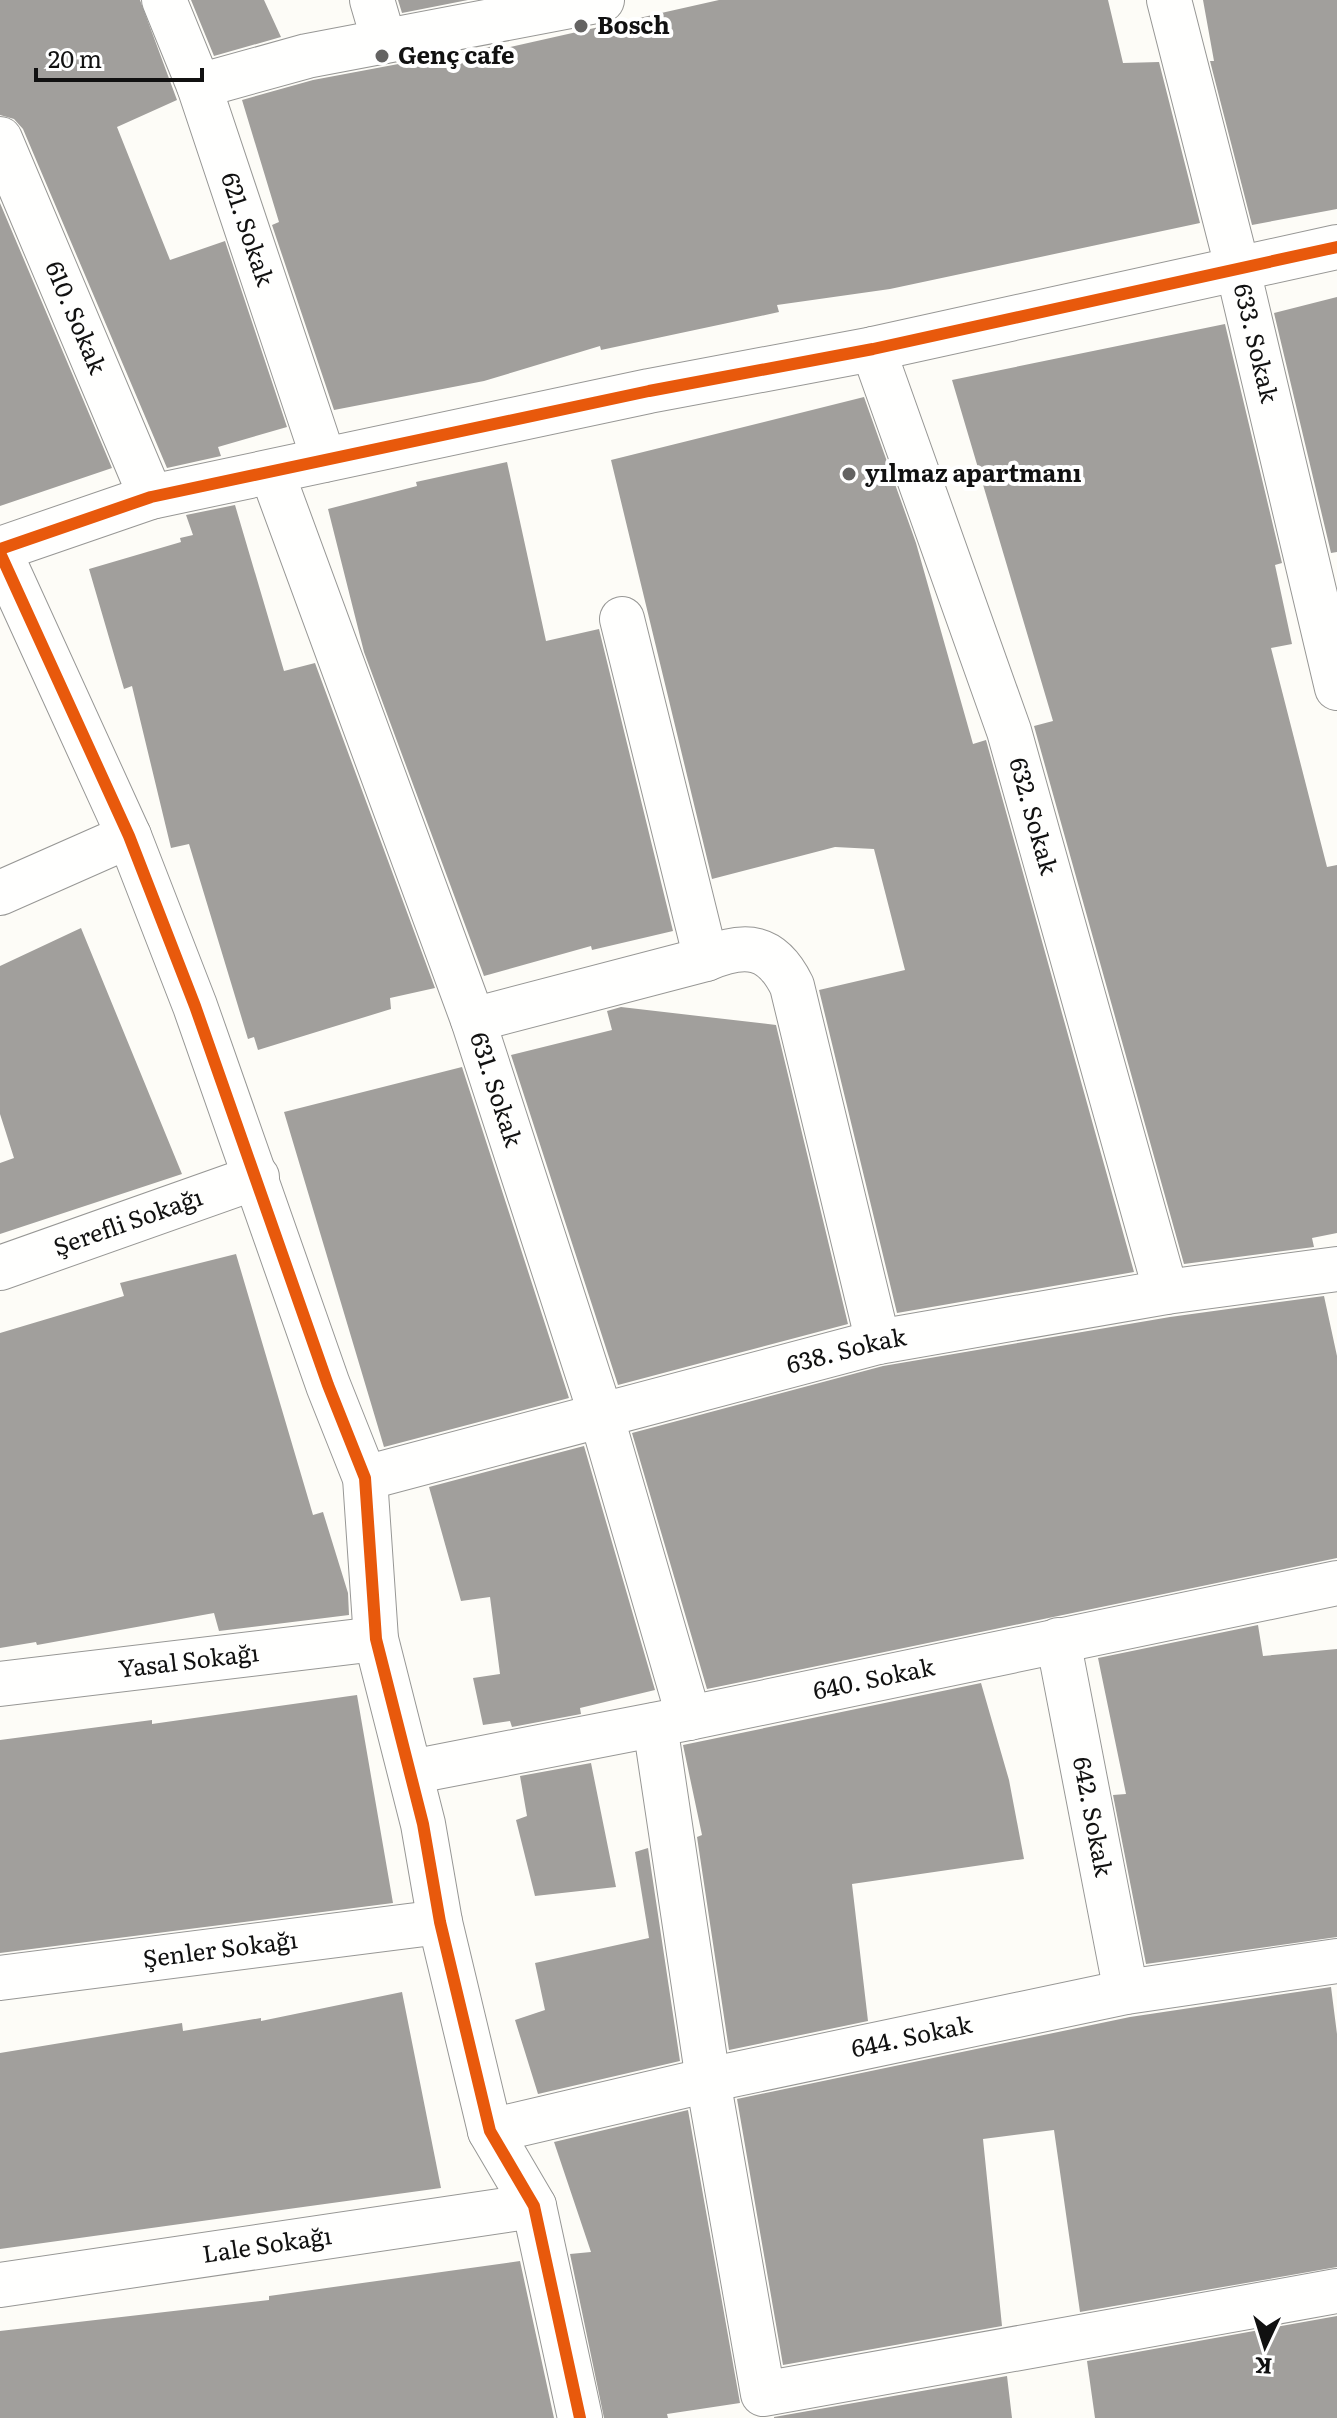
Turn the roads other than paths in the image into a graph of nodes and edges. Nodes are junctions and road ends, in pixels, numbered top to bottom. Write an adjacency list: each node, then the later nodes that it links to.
1 (164, 0): 6 (street, 621. Sokak)
2 (372, 0): 5 (street)
3 (602, 0): 5 (street)
4 (1169, 0): 9 (street, 633. Sokak)
5 (384, 41): 6 (street)
6 (199, 86): 11 (street, 621. Sokak)
7 (0, 139): 13 (street, 610. Sokak)
8 (1337, 247): 9 (street)
9 (1238, 270): 10 (street); 15 (street, 633. Sokak)
10 (873, 349): 11 (street); 25 (street, 632. Sokak)
11 (324, 460): 12 (street)
12 (272, 473): 13 (street); 21 (street, 631. Sokak)
13 (151, 497): 14 (street)
14 (0, 551): 18 (street)
15 (1323, 570): 17 (street, 633. Sokak)
16 (622, 619): 20 (street)
17 (1337, 688)
18 (129, 836): 19 (street); 22 (street)
19 (0, 893)
20 (706, 959): 21 (street); 26 (street)
21 (473, 1020): 27 (street, 631. Sokak)
22 (257, 1177): 23 (street, Şerefli Sokağı); 28 (street)
23 (0, 1268)
24 (1335, 1278): 25 (street, 638. Sokak)
25 (1166, 1292): 26 (street, 638. Sokak)
26 (878, 1342): 27 (street, 638. Sokak)
27 (601, 1415): 28 (street, 638. Sokak); 33 (street, 631. Sokak)
28 (365, 1478): 30 (street)
29 (1337, 1583): 31 (street, 640. Sokak)
30 (376, 1639): 32 (street, Yasal Sokağı); 34 (street)
31 (1058, 1640): 33 (street, 640. Sokak); 38 (street, 642. Sokak)
32 (0, 1684)
33 (672, 1722): 34 (street, 640. Sokak); 39 (street, 631. Sokak)
34 (411, 1772): 35 (street)
35 (440, 1922): 37 (street, Şenler Sokağı); 40 (street)
36 (1337, 1961): 38 (street, 644. Sokak)
37 (0, 1978)
38 (1126, 1992): 39 (street, 644. Sokak)
39 (708, 2080): 40 (street, 644. Sokak); 43 (street, 631. Sokak)
40 (490, 2131): 41 (street)
41 (534, 2206): 42 (street, Lale Sokağı); 44 (street)
42 (0, 2285)
43 (1337, 2291)
44 (580, 2418)

